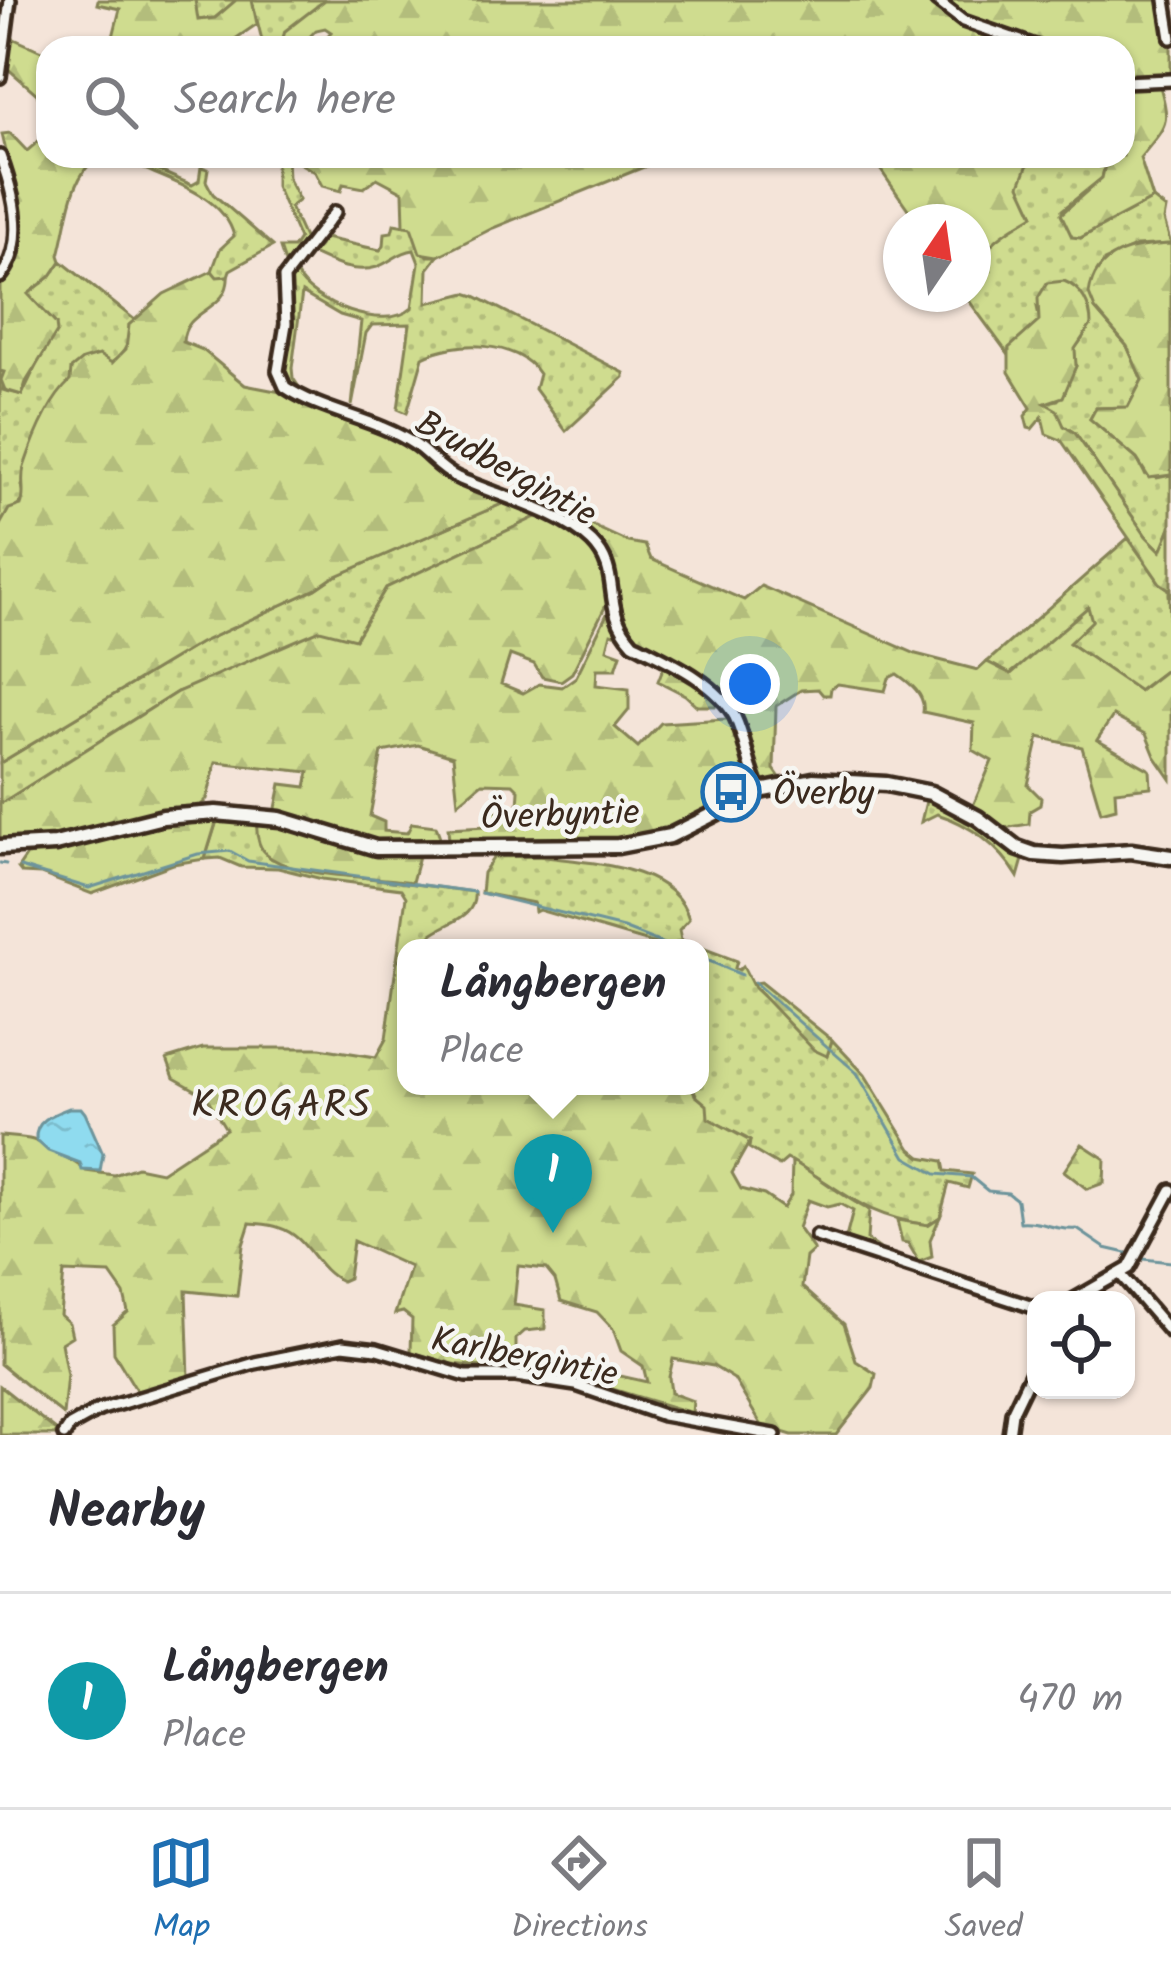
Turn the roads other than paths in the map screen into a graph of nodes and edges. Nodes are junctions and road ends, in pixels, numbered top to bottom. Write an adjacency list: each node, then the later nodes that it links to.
1 (10, 0): 6 (street)
2 (936, 0): 4 (street)
3 (1165, 0): 5 (street)
4 (1007, 36)
5 (1171, 38)
6 (0, 77)
7 (1171, 80): 8 (street)
8 (1135, 82)
9 (0, 156): 11 (street)
10 (334, 212): 12 (street, Brudbergintie)
11 (0, 277)
12 (760, 791): 13 (street, Överbyntie); 14 (street, Överbyntie)
13 (0, 847)
14 (1171, 856)
15 (1171, 1190): 17 (street)
16 (816, 1237): 19 (street)
17 (1121, 1275): 18 (street); 20 (street)
18 (1090, 1291)
19 (1027, 1305)
20 (1171, 1334)
21 (1027, 1382): 24 (street)
22 (64, 1435): 23 (street, Karlbergintie)
23 (775, 1435)
24 (1010, 1435)

